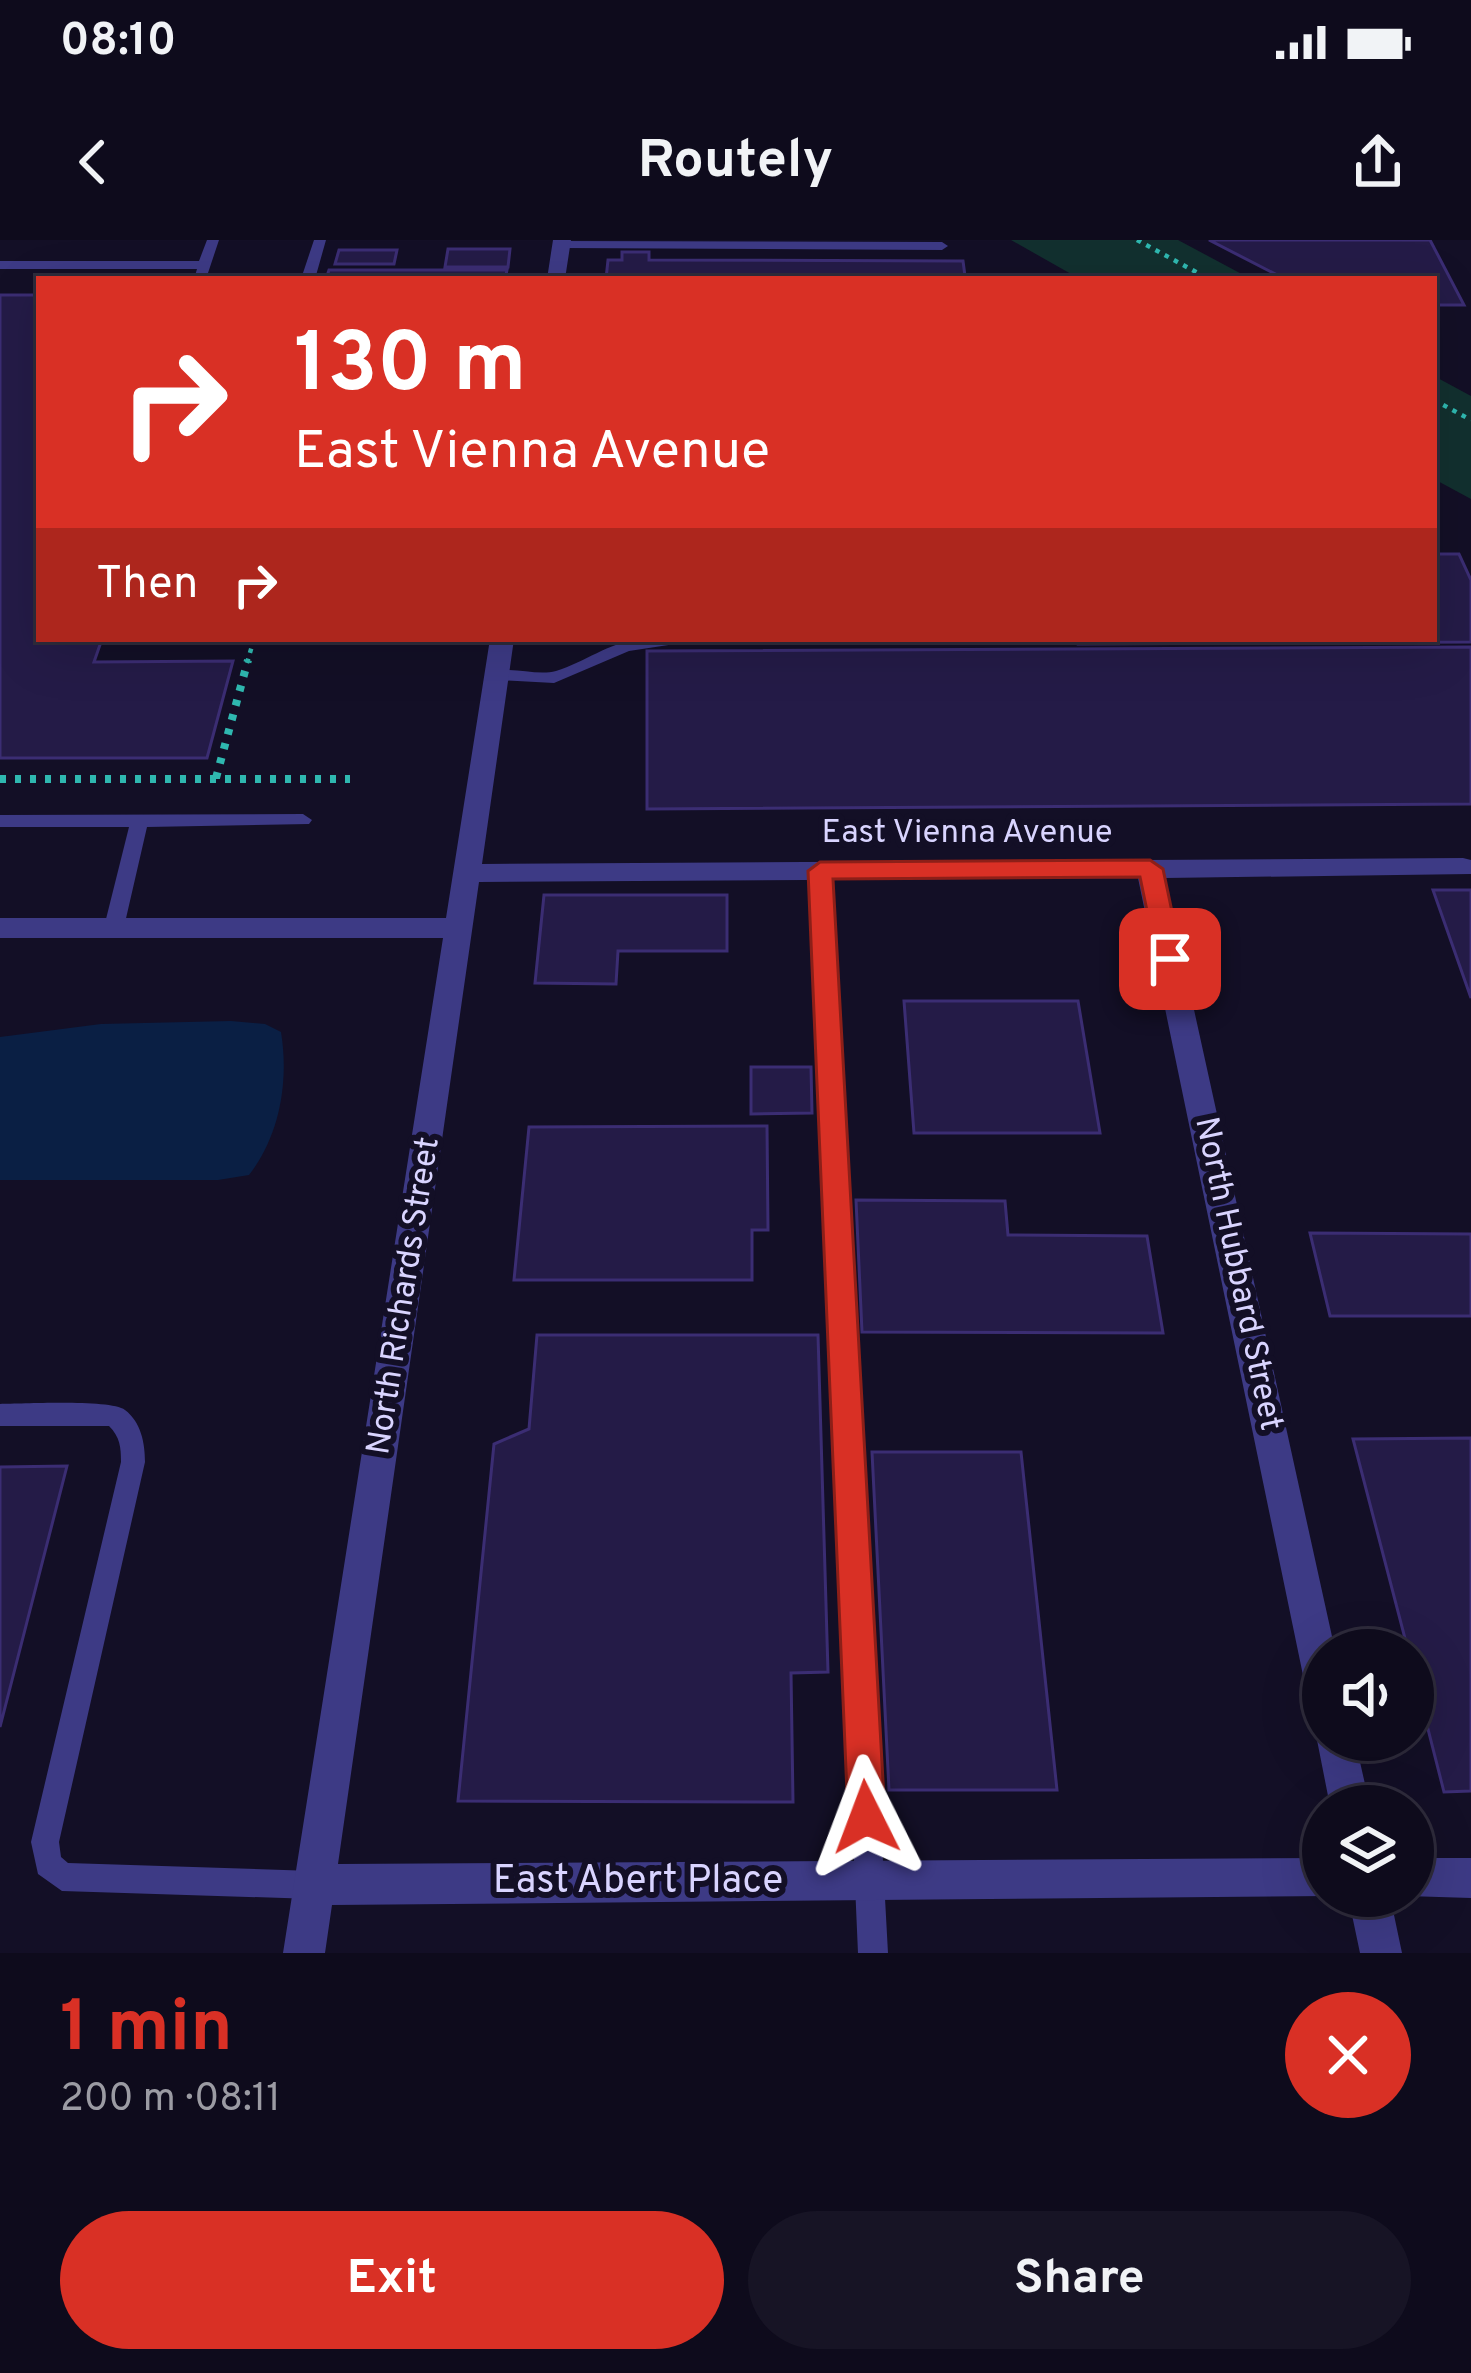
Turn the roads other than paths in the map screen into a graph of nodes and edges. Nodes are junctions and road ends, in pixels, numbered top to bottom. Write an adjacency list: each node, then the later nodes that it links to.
1 (213, 240): 7 (lane)
2 (320, 240): 8 (lane)
3 (562, 242): 4 (lane); 9 (street)
4 (651, 242): 5 (lane)
5 (942, 246)
6 (0, 265): 7 (lane)
7 (202, 272)
8 (309, 276)
9 (556, 276)
10 (502, 642): 12 (street, North Richards Street)
11 (654, 642): 12 (lane)
12 (497, 675): 19 (street, North Richards Street)
13 (303, 820): 15 (lane)
14 (0, 821): 15 (lane)
15 (139, 822): 20 (lane)
16 (1463, 867): 17 (street, East Vienna Avenue)
17 (1150, 869): 18 (street, East Vienna Avenue); 24 (street, North Hubbard Street)
18 (820, 871): 19 (street, East Vienna Avenue); 28 (lane)
19 (470, 873): 22 (street, North Richards Street)
20 (115, 927): 21 (street); 22 (street)
21 (0, 928)
22 (461, 928): 29 (street, North Richards Street)
23 (0, 1415): 29 (lane)
24 (1312, 1629)
25 (1302, 1878): 28 (street, East Abert Place)
26 (1434, 1878): 27 (street)
27 (1471, 1878)
28 (869, 1881): 29 (street, East Abert Place); 32 (lane)
29 (314, 1885): 31 (street, North Richards Street)
30 (1373, 1917): 33 (street)
31 (304, 1953)
32 (873, 1953)
33 (1381, 1953)

